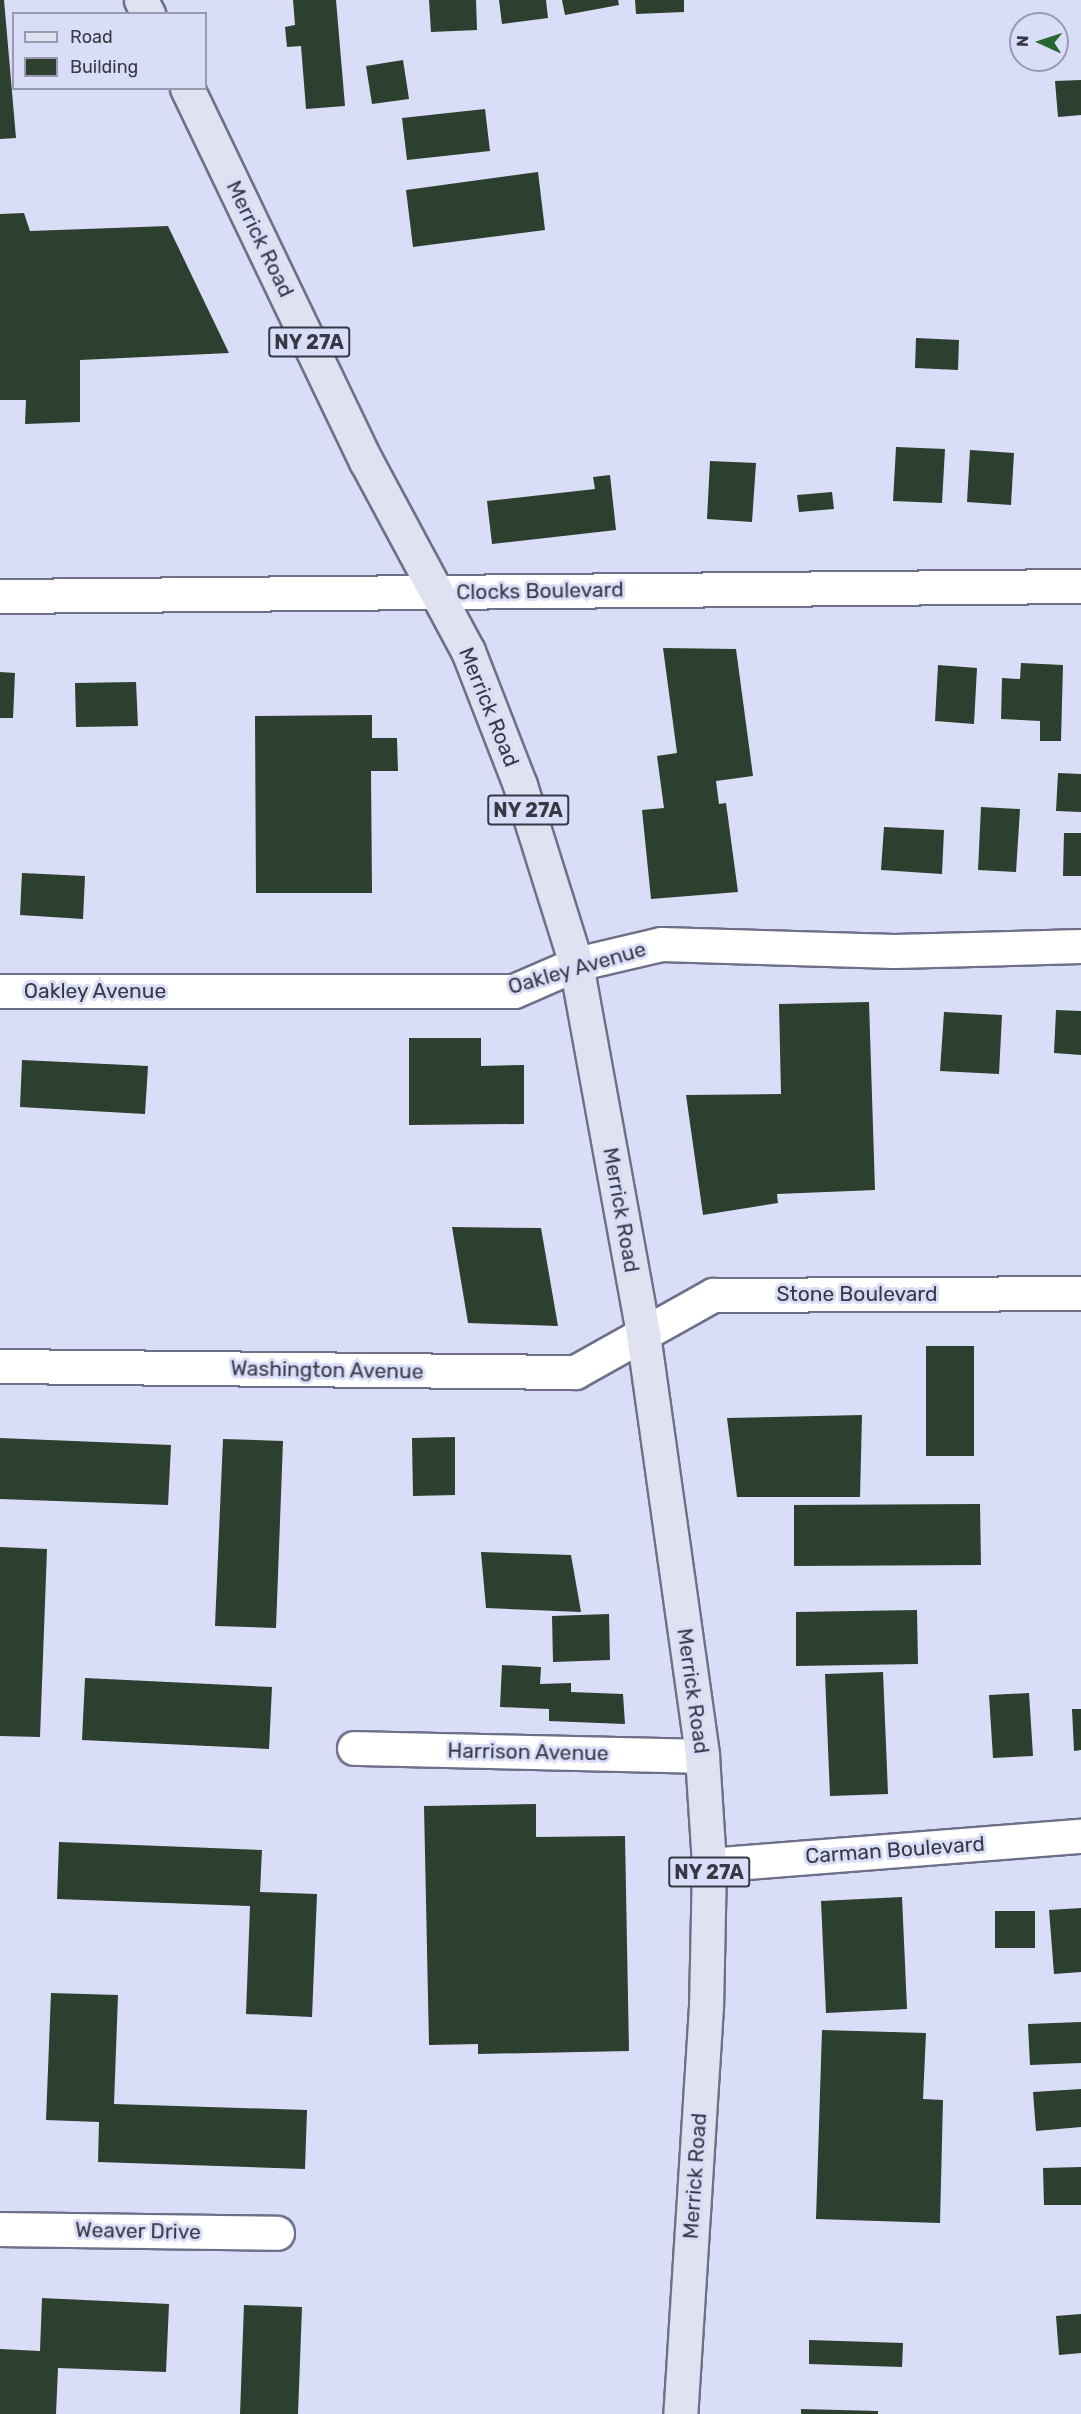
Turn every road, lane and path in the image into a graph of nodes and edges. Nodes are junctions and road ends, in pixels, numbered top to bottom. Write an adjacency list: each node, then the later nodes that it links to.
1 (188, 90): 3 (main road, Merrick Road / NY 27A)
2 (1081, 586): 3 (street, Clocks Boulevard)
3 (437, 592): 4 (street, Clocks Boulevard); 6 (main road, Merrick Road / NY 27A)
4 (0, 596)
5 (1081, 946): 6 (street, Oakley Avenue)
6 (576, 964): 7 (street, Oakley Avenue); 9 (main road, Merrick Road / NY 27A)
7 (0, 991)
8 (1081, 1293): 9 (street, Stone Boulevard)
9 (643, 1334): 10 (street, Washington Avenue); 12 (main road, Merrick Road / NY 27A)
10 (0, 1366)
11 (354, 1748): 12 (street, Harrison Avenue)
12 (702, 1756): 14 (main road, Merrick Road / NY 27A)
13 (1081, 1836): 14 (street, Carman Boulevard)
14 (709, 1865): 17 (main road, Merrick Road / NY 27A)
15 (0, 2229): 16 (street, Weaver Drive)
16 (277, 2233)
17 (680, 2414)

